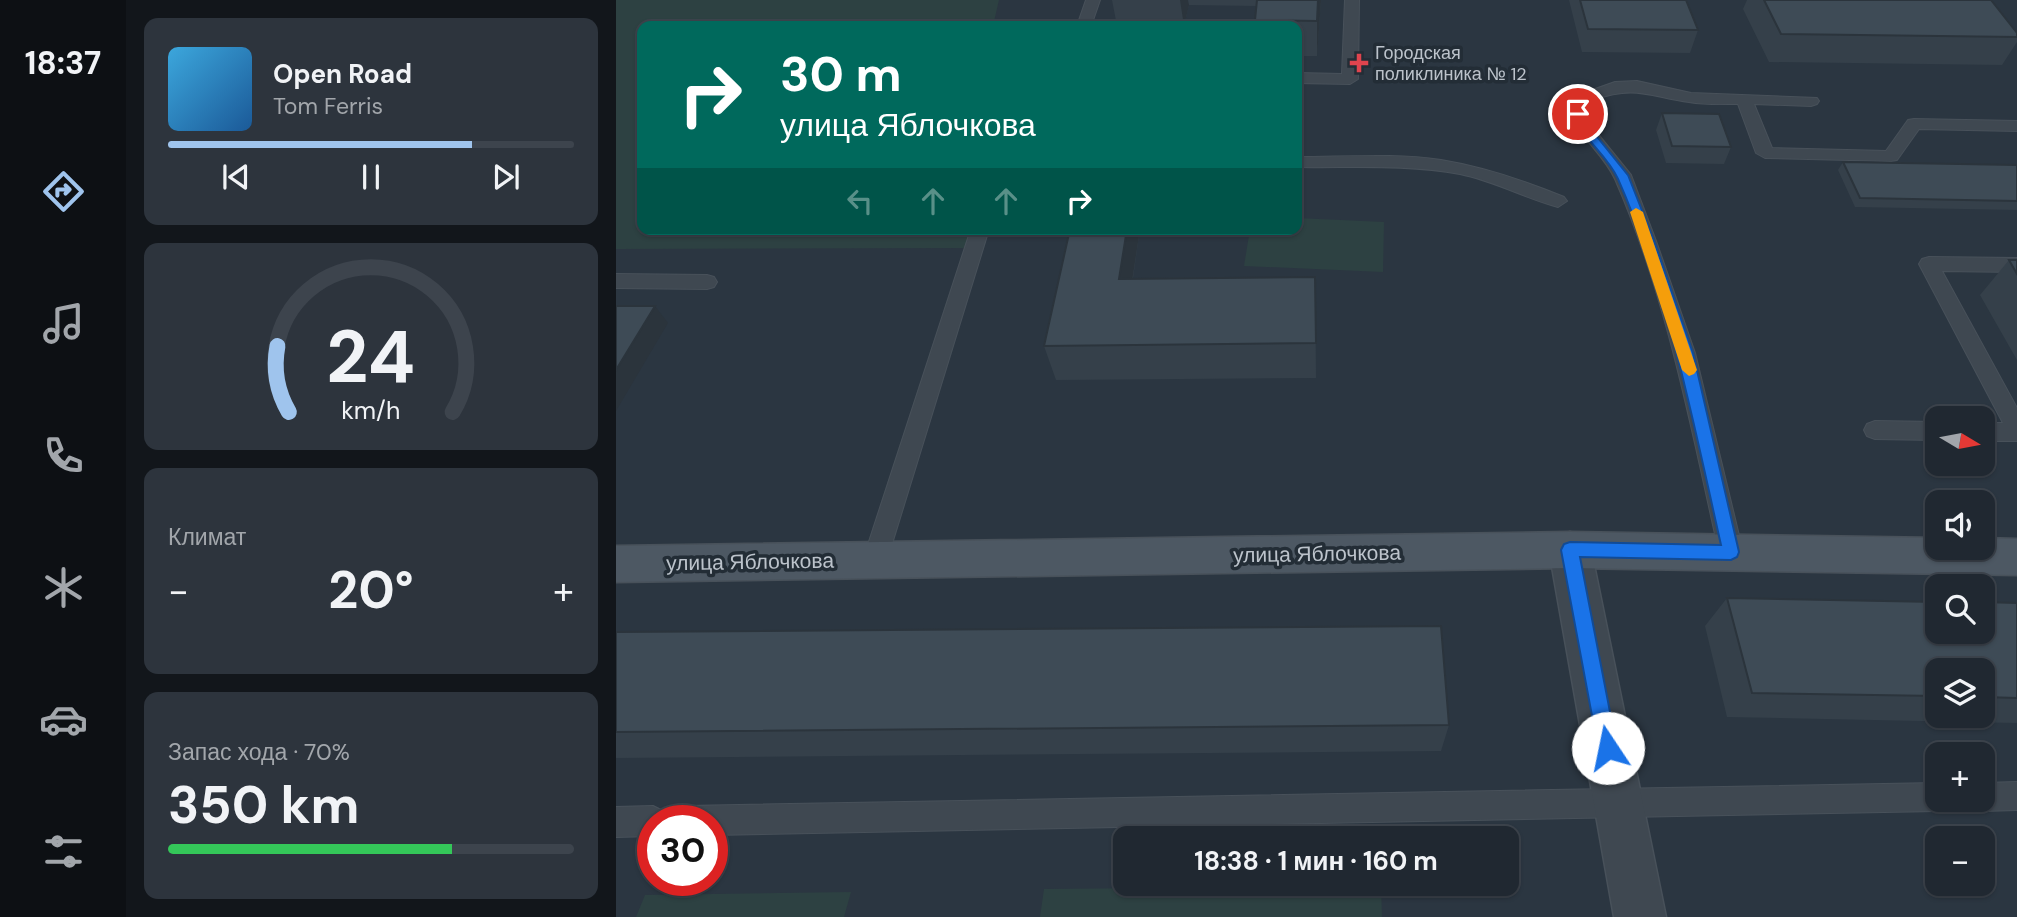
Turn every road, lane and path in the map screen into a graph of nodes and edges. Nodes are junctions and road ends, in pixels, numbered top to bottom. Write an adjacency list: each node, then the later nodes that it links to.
1 (1093, 0): 3 (lane)
2 (1352, 0): 4 (lane)
3 (1086, 21)
4 (1302, 78)
5 (1744, 99): 6 (lane); 7 (lane); 19 (lane)
6 (1811, 101)
7 (2017, 126)
8 (1302, 162): 9 (lane)
9 (1558, 201)
10 (978, 235): 21 (lane)
11 (2017, 265): 15 (lane)
12 (616, 281): 13 (lane)
13 (707, 282)
14 (1875, 430): 16 (lane)
15 (2017, 430): 17 (lane)
16 (1925, 431)
17 (1995, 431)
18 (1570, 550): 19 (street, улица Яблочкова); 21 (street, улица Яблочкова); 26 (street)
19 (1731, 552): 20 (street, улица Яблочкова)
20 (2017, 556)
21 (875, 560): 22 (street, улица Яблочкова)
22 (616, 564)
23 (2017, 796): 25 (lane)
24 (1925, 797): 26 (lane)
25 (1995, 797)
26 (1618, 802): 27 (lane); 30 (street)
27 (728, 820)
28 (637, 821): 29 (lane)
29 (616, 822)
30 (1640, 917)

